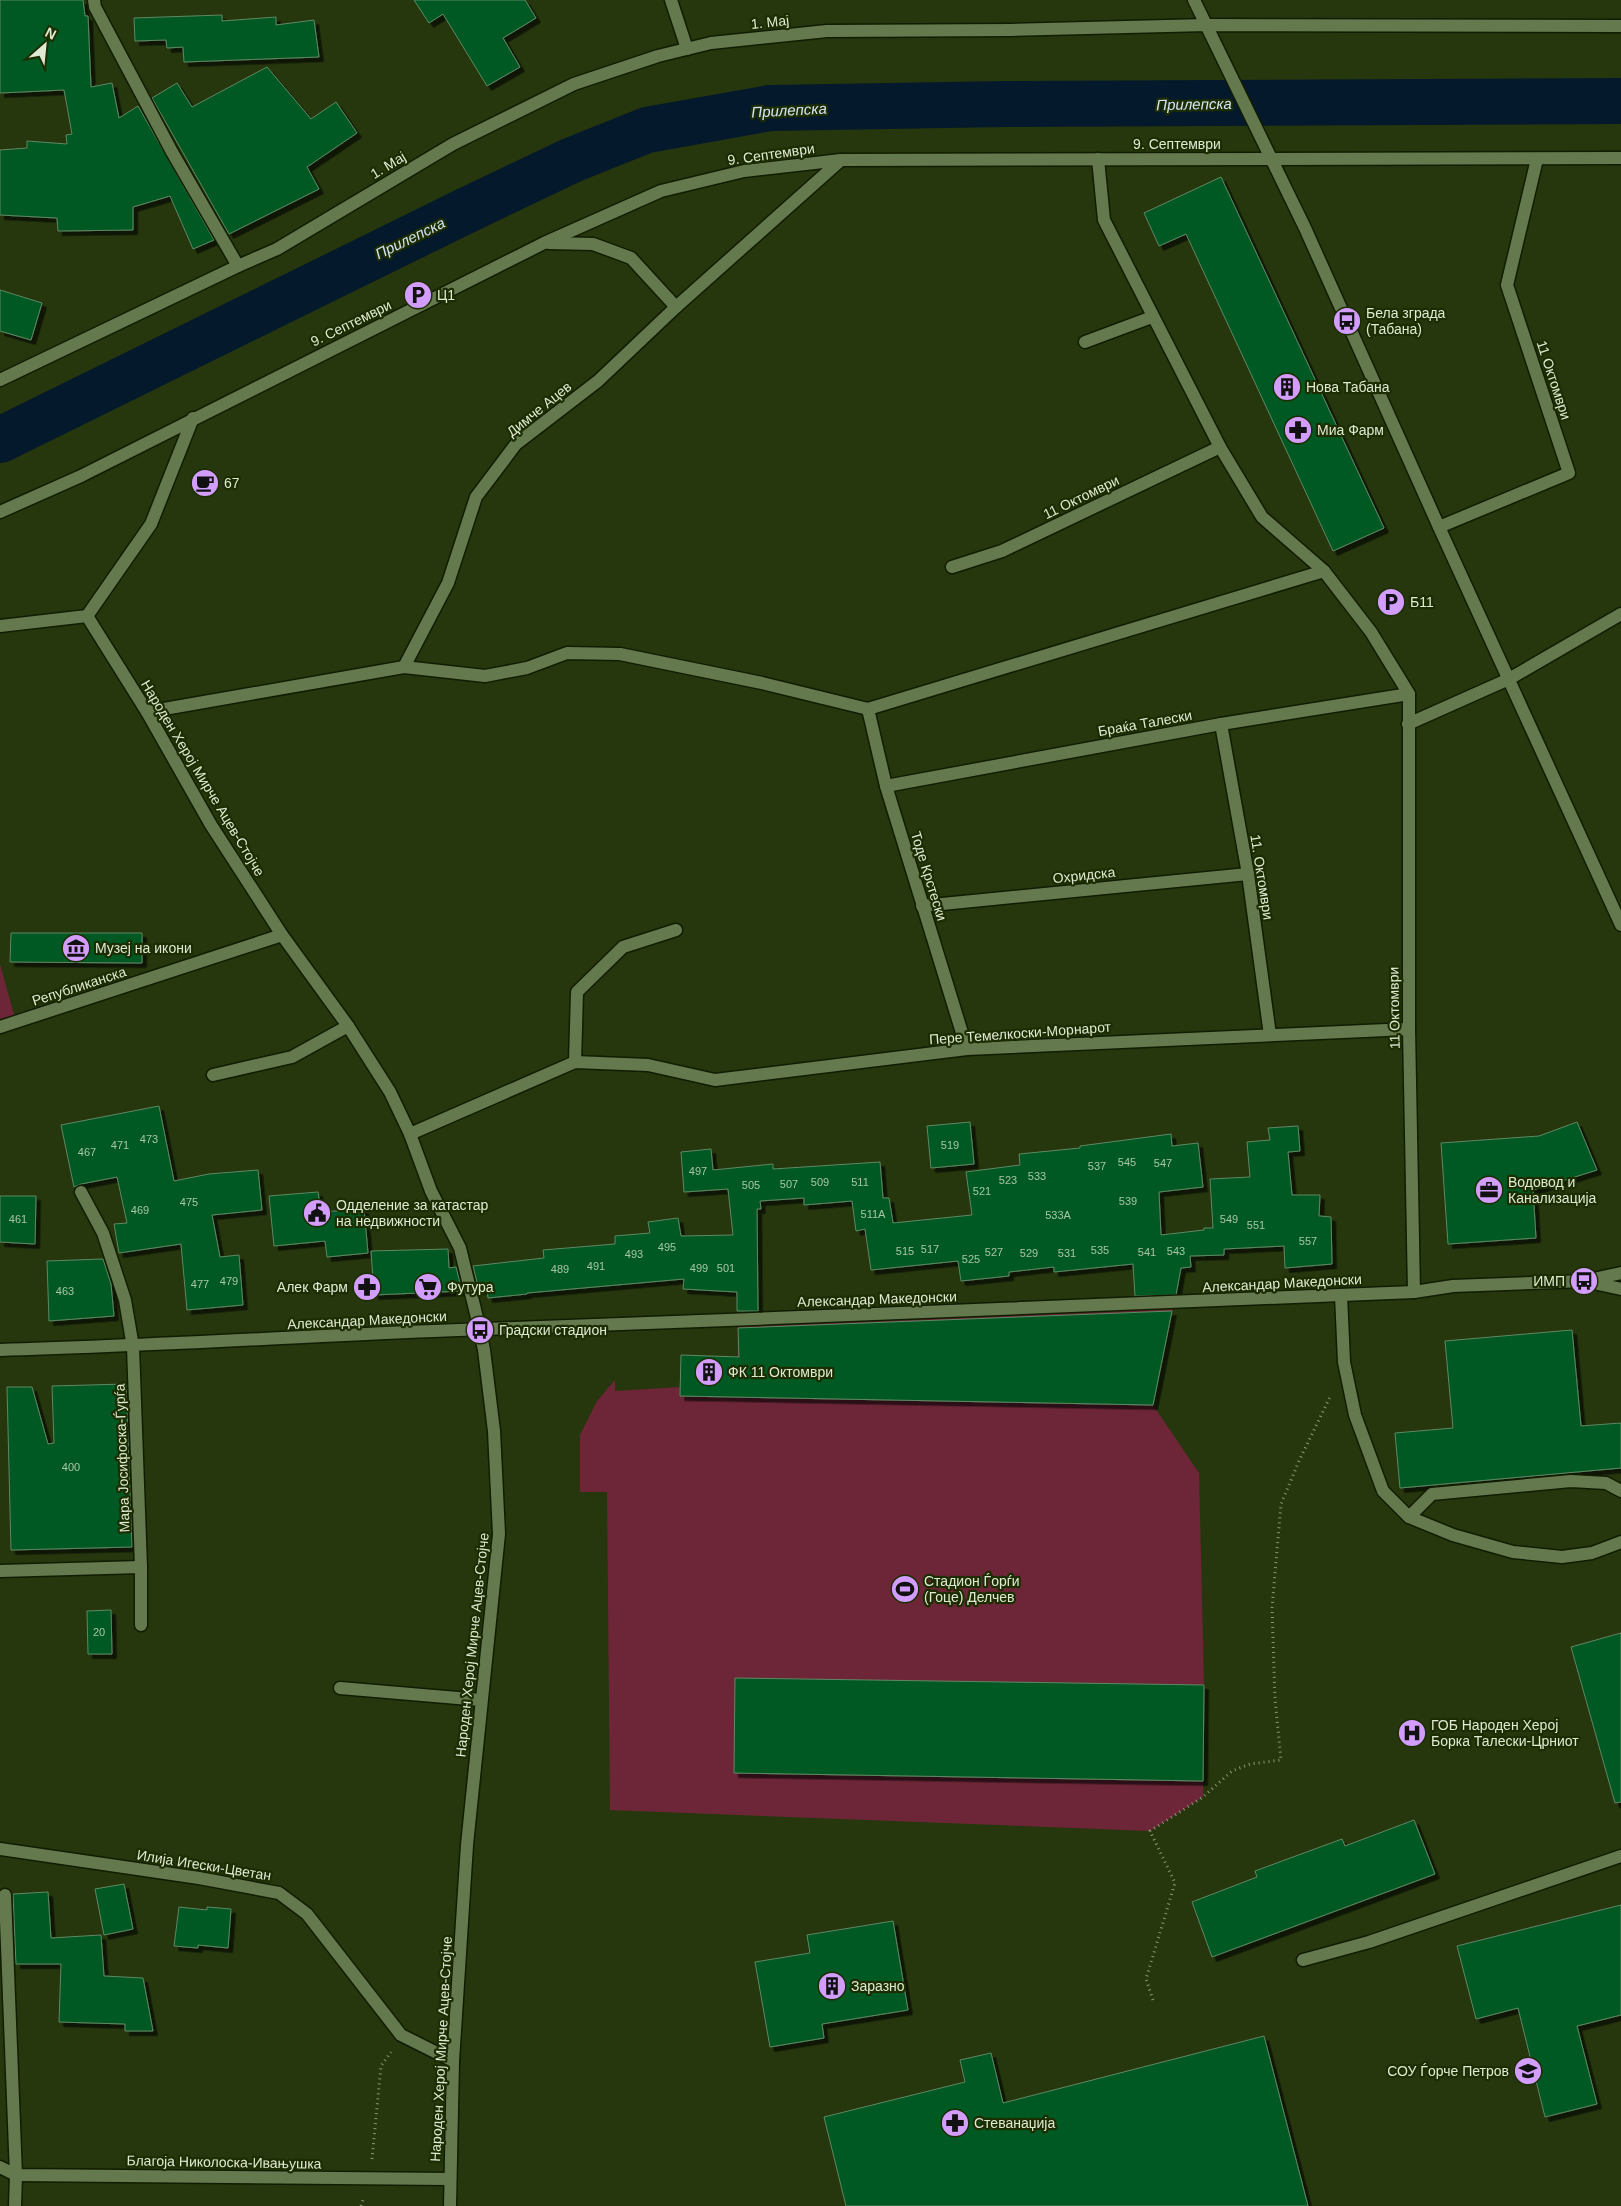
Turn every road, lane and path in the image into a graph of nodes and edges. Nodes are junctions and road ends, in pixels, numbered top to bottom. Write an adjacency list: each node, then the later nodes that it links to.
1 (94, 0): 13 (street)
2 (672, 0): 6 (street)
3 (1194, 0): 4 (street)
4 (1207, 25): 5 (street, 1. Мај); 6 (street, 1. Мај); 11 (street)
5 (1621, 26)
6 (687, 49): 13 (street, 1. Мај)
7 (1098, 158): 10 (street, 9. Септември); 11 (street, 9. Септември); 15 (street)
8 (1621, 158): 9 (street, 9. Септември)
9 (1537, 159): 11 (street, 9. Септември); 21 (street, 11 Октомври)
10 (842, 160): 12 (street, 9. Септември); 14 (street, Димче Ацев)
11 (1273, 160): 21 (street)
12 (544, 243): 14 (street); 18 (street, 9. Септември)
13 (238, 266): 17 (street, 1. Мај)
14 (676, 307): 27 (street, Димче Ацев)
15 (1152, 317): 16 (street); 19 (street)
16 (1086, 342)
17 (0, 380)
18 (192, 418): 20 (street, 9. Септември); 25 (street)
19 (1220, 447): 22 (street, 11 Октомври); 23 (street)
20 (0, 512)
21 (1439, 527): 28 (street)
22 (952, 567)
23 (1324, 571): 29 (street); 30 (street)
24 (1621, 614): 28 (street)
25 (87, 616): 26 (street); 31 (street, Народен Херој Мирче Ацев-Стојче)
26 (0, 626)
27 (404, 667): 30 (street); 31 (street)
28 (1510, 679): 33 (street); 37 (street)
29 (1409, 694): 32 (street, Браќа Талески); 33 (street, 11 Октомври)
30 (868, 709): 34 (street, Тоде Крстески)
31 (147, 712): 39 (street, Народен Херој Мирче Ацев-Стојче)
32 (1221, 724): 34 (street, Браќа Талески); 35 (street, 11. Октомври)
33 (1408, 724): 42 (street, 11 Октомври)
34 (886, 786): 36 (street, Тоде Крстески)
35 (1248, 874): 36 (street, Охридска); 43 (street, 11. Октомври)
36 (922, 906): 44 (street, Тоде Крстески)
37 (1621, 925)
38 (676, 930): 45 (street)
39 (282, 935): 40 (street, Народен Херој Мирче Ацев-Стојче); 41 (street, Републиканска)
40 (348, 1026): 46 (street); 47 (street, Народен Херој Мирче Ацев-Стојче)
41 (0, 1027)
42 (1408, 1029): 43 (street, Пере Темелкоски-Морнарот); 52 (street, 11 Октомври)
43 (1270, 1036): 44 (street, Пере Темелкоски-Морнарот)
44 (966, 1049): 45 (street, Пере Темелкоски-Морнарот)
45 (575, 1062): 47 (street, Пере Темелкоски-Морнарот)
46 (213, 1075)
47 (410, 1134): 54 (street, Народен Херој Мирче Ацев-Стојче)
48 (81, 1192): 55 (street)
49 (1621, 1273): 50 (street)
50 (1584, 1282): 51 (street, Александар Македонски); 52 (street, Александар Македонски)
51 (1621, 1289)
52 (1414, 1292): 53 (street, Александар Македонски)
53 (1341, 1295): 54 (street, Александар Македонски); 57 (street)
54 (480, 1330): 55 (street, Александар Македонски); 65 (street, Народен Херој Мирче Ацев-Стојче)
55 (133, 1347): 56 (street, Александар Македонски); 61 (street, Мара Јосифоска-Ѓурѓа)
56 (0, 1350)
57 (1344, 1362): 59 (street); 70 (path)
58 (1621, 1491): 59 (street)
59 (1409, 1517): 60 (street)
60 (1621, 1542)
61 (141, 1567): 62 (street); 63 (street, Мара Јосифоска-Ѓурѓа)
62 (0, 1571)
63 (141, 1625)
64 (340, 1688): 65 (street)
65 (482, 1700): 72 (street, Народен Херој Мирче Ацев-Стојче)
66 (0, 1849): 71 (street, Илија Игески-Цветан)
67 (1621, 1856): 69 (street)
68 (4, 1895): 74 (street)
69 (1303, 1960)
70 (1153, 2000)
71 (401, 2035): 72 (street, Илија Игески-Цветан); 75 (path)
72 (453, 2061): 76 (street, Народен Херој Мирче Ацев-Стојче)
73 (0, 2167): 74 (street, Благоја Николоска-Ивањушка)
74 (16, 2175): 75 (street, Благоја Николоска-Ивањушка); 77 (street)
75 (370, 2178): 76 (street, Благоја Николоска-Ивањушка); 78 (path)
76 (450, 2179): 79 (street, Народен Херој Мирче Ацев-Стојче)
77 (15, 2206)
78 (361, 2206)
79 (450, 2206)

